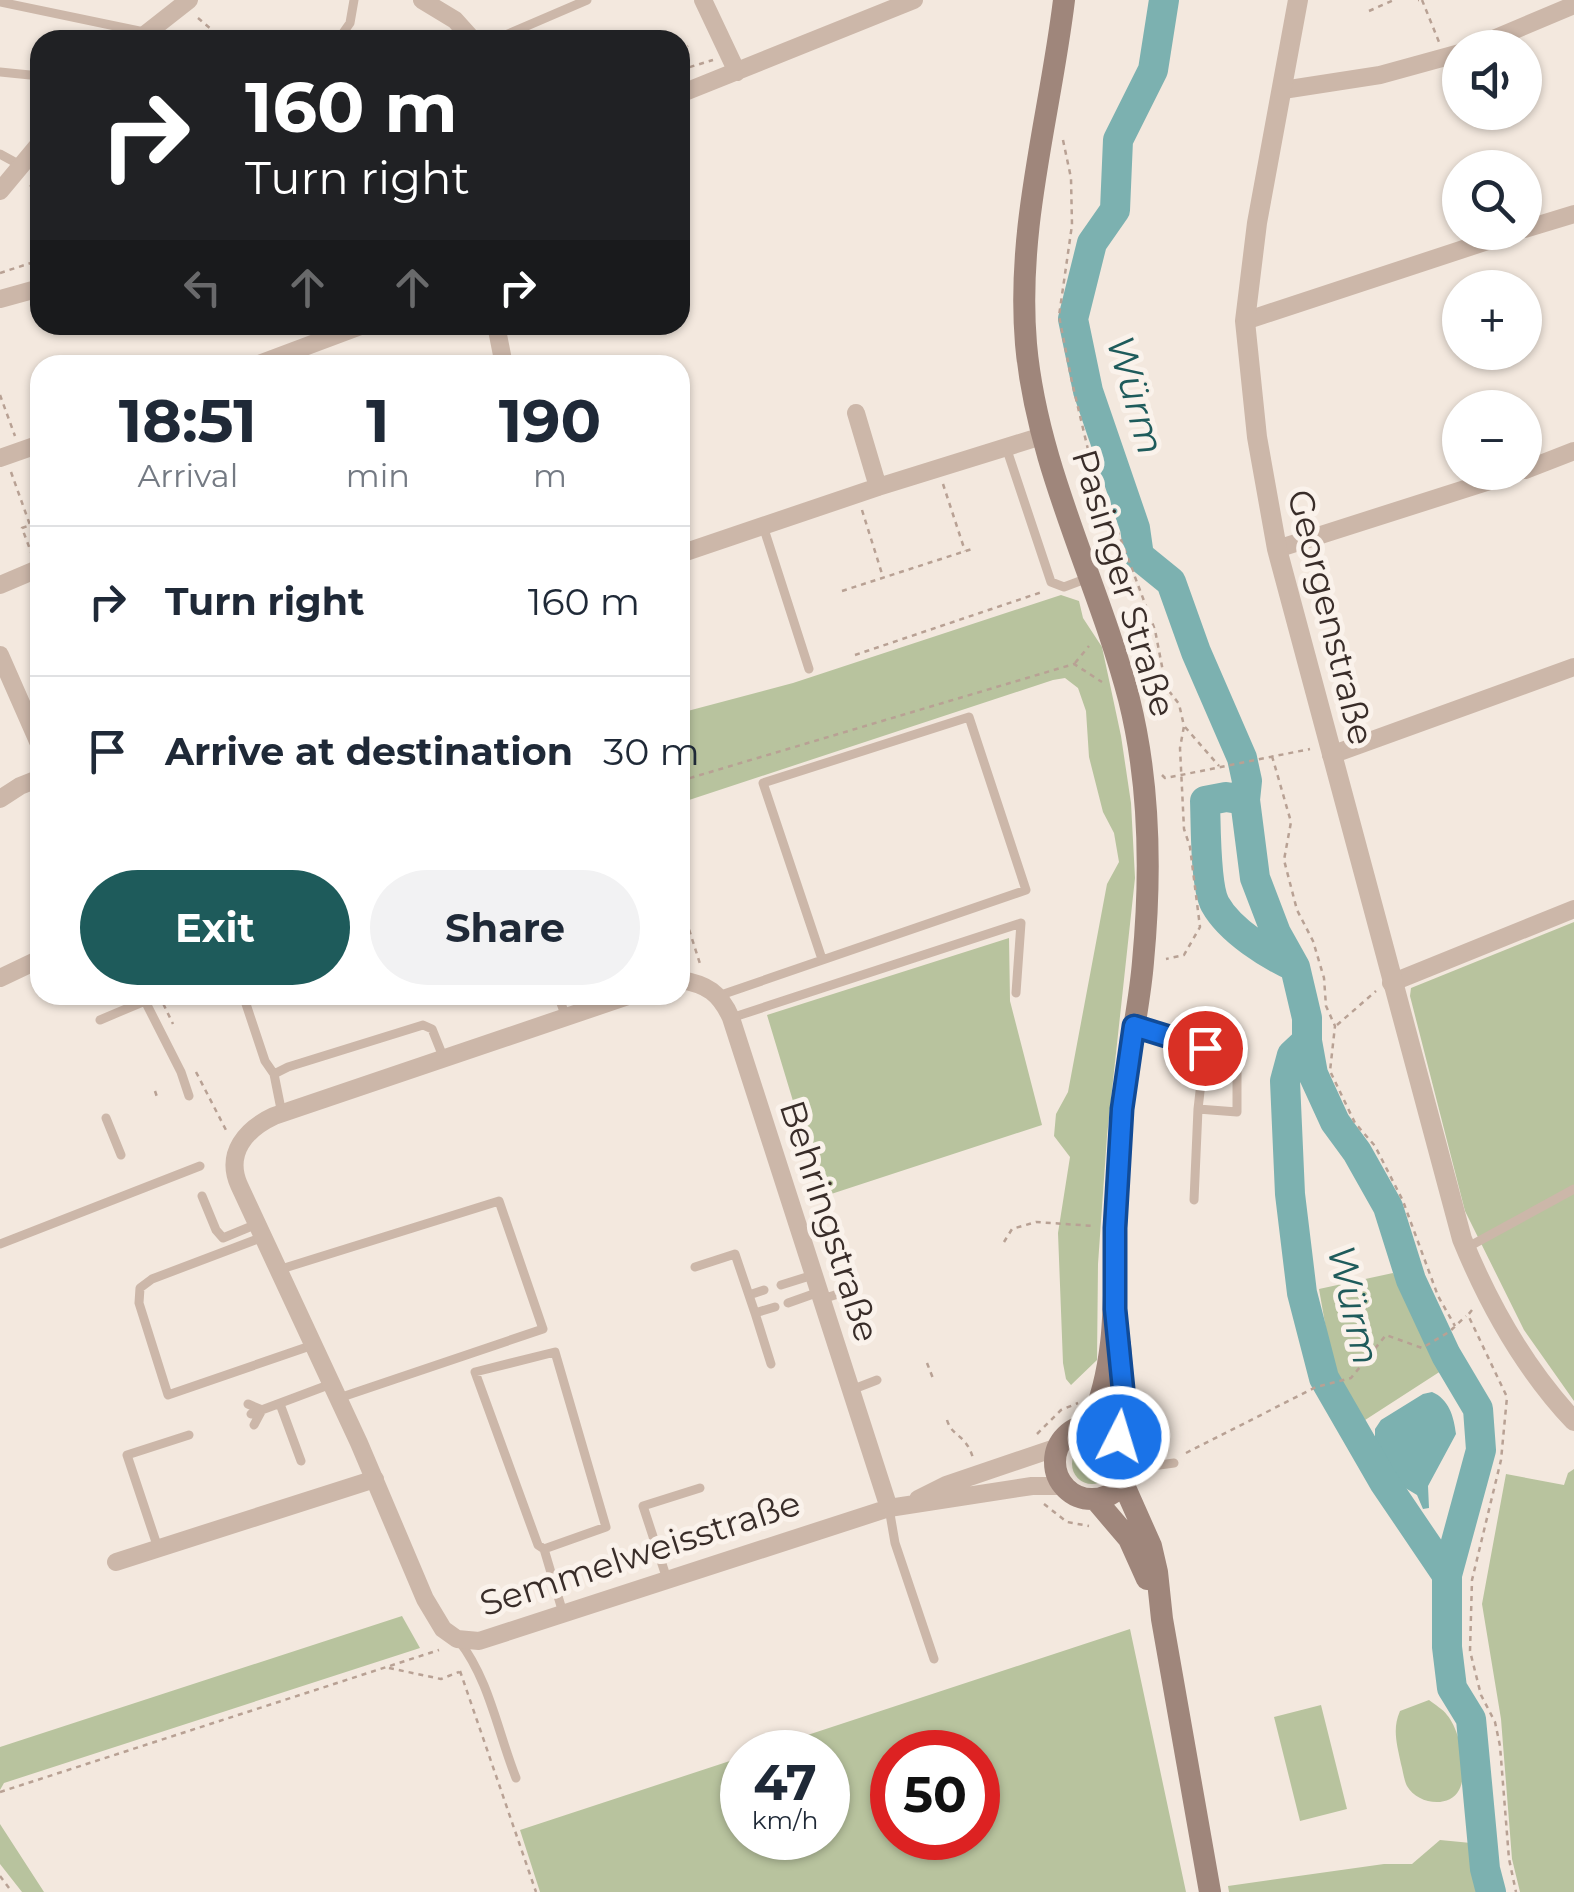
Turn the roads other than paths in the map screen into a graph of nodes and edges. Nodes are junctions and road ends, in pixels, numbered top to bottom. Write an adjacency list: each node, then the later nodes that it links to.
1 (354, 0): 13 (lane)
2 (422, 0): 14 (street)
3 (587, 0): 15 (lane)
4 (703, 0): 19 (street)
5 (914, 0): 19 (street)
6 (1064, 0): 36 (main road, Pasinger Straße)
7 (1298, 0): 22 (street, Georgenstraße)
8 (0, 2): 11 (lane)
9 (186, 2): 12 (street)
10 (1574, 5): 16 (street)
11 (117, 30)
12 (150, 30)
13 (345, 30)
14 (464, 30)
15 (517, 30)
16 (1515, 30)
17 (1442, 58): 22 (street)
18 (0, 72): 20 (lane)
19 (737, 72): 21 (street)
20 (30, 75)
21 (690, 90)
22 (1284, 90): 32 (street, Georgenstraße)
23 (0, 154): 25 (lane)
24 (30, 154): 25 (street)
25 (20, 165): 26 (street)
26 (0, 191)
27 (1574, 214): 28 (street)
28 (1542, 224)
29 (1460, 250): 32 (street)
30 (30, 291): 31 (street)
31 (0, 299)
32 (1245, 321): 43 (street, Georgenstraße)
33 (336, 335): 34 (street)
34 (283, 355)
35 (856, 413): 40 (street)
36 (1042, 436): 37 (street); 46 (main road, Pasinger Straße)
37 (1006, 447): 40 (street); 46 (lane)
38 (1574, 451): 39 (street)
39 (1542, 463)
40 (878, 487): 42 (street)
41 (1461, 490): 43 (street)
42 (763, 526): 44 (street); 50 (lane)
43 (1276, 548): 52 (street, Georgenstraße)
44 (690, 551)
45 (30, 572): 47 (street)
46 (1090, 578): 71 (main road, Pasinger Straße)
47 (0, 585)
48 (0, 655): 51 (street)
49 (1574, 667): 52 (street)
50 (809, 669)
51 (30, 723)
52 (1330, 755): 60 (street, Georgenstraße)
53 (30, 782): 54 (street)
54 (0, 800)
55 (1574, 908): 60 (street)
56 (822, 959): 56 (lane); 62 (lane)
57 (30, 963): 58 (street)
58 (0, 978)
59 (690, 981): 62 (street, Behringstraße)
60 (1391, 983): 86 (street, Georgenstraße)
61 (1016, 994): 69 (lane)
62 (718, 996): 69 (street, Behringstraße)
63 (136, 1005): 70 (lane)
64 (147, 1005): 75 (lane)
65 (246, 1005): 74 (lane)
66 (562, 1005): 68 (lane)
67 (601, 1005): 68 (street)
68 (566, 1017): 73 (street)
69 (730, 1018): 90 (street, Behringstraße)
70 (100, 1020)
71 (1134, 1026): 72 (lane); 96 (main road, Pasinger Straße)
72 (1205, 1048): 76 (lane); 76 (lane)
73 (444, 1058): 74 (lane); 77 (street)
74 (274, 1074): 77 (lane)
75 (189, 1096)
76 (1198, 1109): 83 (lane)
77 (282, 1114): 84 (street, Semmelweisstraße)
78 (106, 1118): 79 (lane)
79 (120, 1154)
80 (200, 1166): 85 (lane)
81 (1573, 1193): 86 (lane)
82 (202, 1196): 84 (lane)
83 (1194, 1200)
84 (260, 1230): 88 (street, Semmelweisstraße); 98 (lane)
85 (0, 1244)
86 (1464, 1244): 105 (street, Georgenstraße)
87 (694, 1266): 93 (lane)
88 (278, 1270): 98 (street, Semmelweisstraße); 102 (lane)
89 (782, 1285): 90 (lane)
90 (818, 1289): 92 (lane); 94 (lane); 101 (street, Behringstraße)
91 (764, 1290): 93 (lane)
92 (848, 1291)
93 (749, 1295): 97 (lane)
94 (788, 1303)
95 (774, 1307): 97 (lane)
96 (1115, 1309): 106 (main road, Pasinger Straße); 108 (main road, Pasinger Straße)
97 (756, 1314): 99 (lane)
98 (314, 1345): 102 (street, Semmelweisstraße)
99 (771, 1364)
100 (877, 1380): 101 (lane)
101 (850, 1390): 117 (street, Behringstraße)
102 (334, 1391): 103 (lane); 113 (street, Semmelweisstraße)
103 (280, 1404): 104 (lane); 110 (lane)
104 (262, 1410): 104 (lane)
105 (1574, 1421)
106 (1090, 1426): 108 (main road); 109 (main road)
107 (187, 1436): 118 (lane)
108 (1119, 1437): 112 (main road)
109 (1058, 1448): 114 (main road); 117 (street, Semmelweisstraße)
110 (301, 1461)
111 (1174, 1462): 112 (lane)
112 (1126, 1473): 116 (main road); 123 (main road)
113 (375, 1479): 118 (street); 124 (street, Semmelweisstraße)
114 (1063, 1486): 116 (main road); 117 (street, Semmelweisstraße)
115 (700, 1488): 121 (lane)
116 (1095, 1500): 123 (main road)
117 (896, 1507): 121 (street, Semmelweisstraße); 125 (lane)
118 (158, 1548): 120 (street)
119 (544, 1549): 119 (lane); 122 (lane)
120 (116, 1562)
121 (668, 1579): 122 (street, Semmelweisstraße)
122 (562, 1613): 124 (street, Semmelweisstraße)
123 (1162, 1619): 127 (main road)
124 (457, 1639): 126 (lane)
125 (934, 1660)
126 (516, 1778)
127 (1210, 1892)

